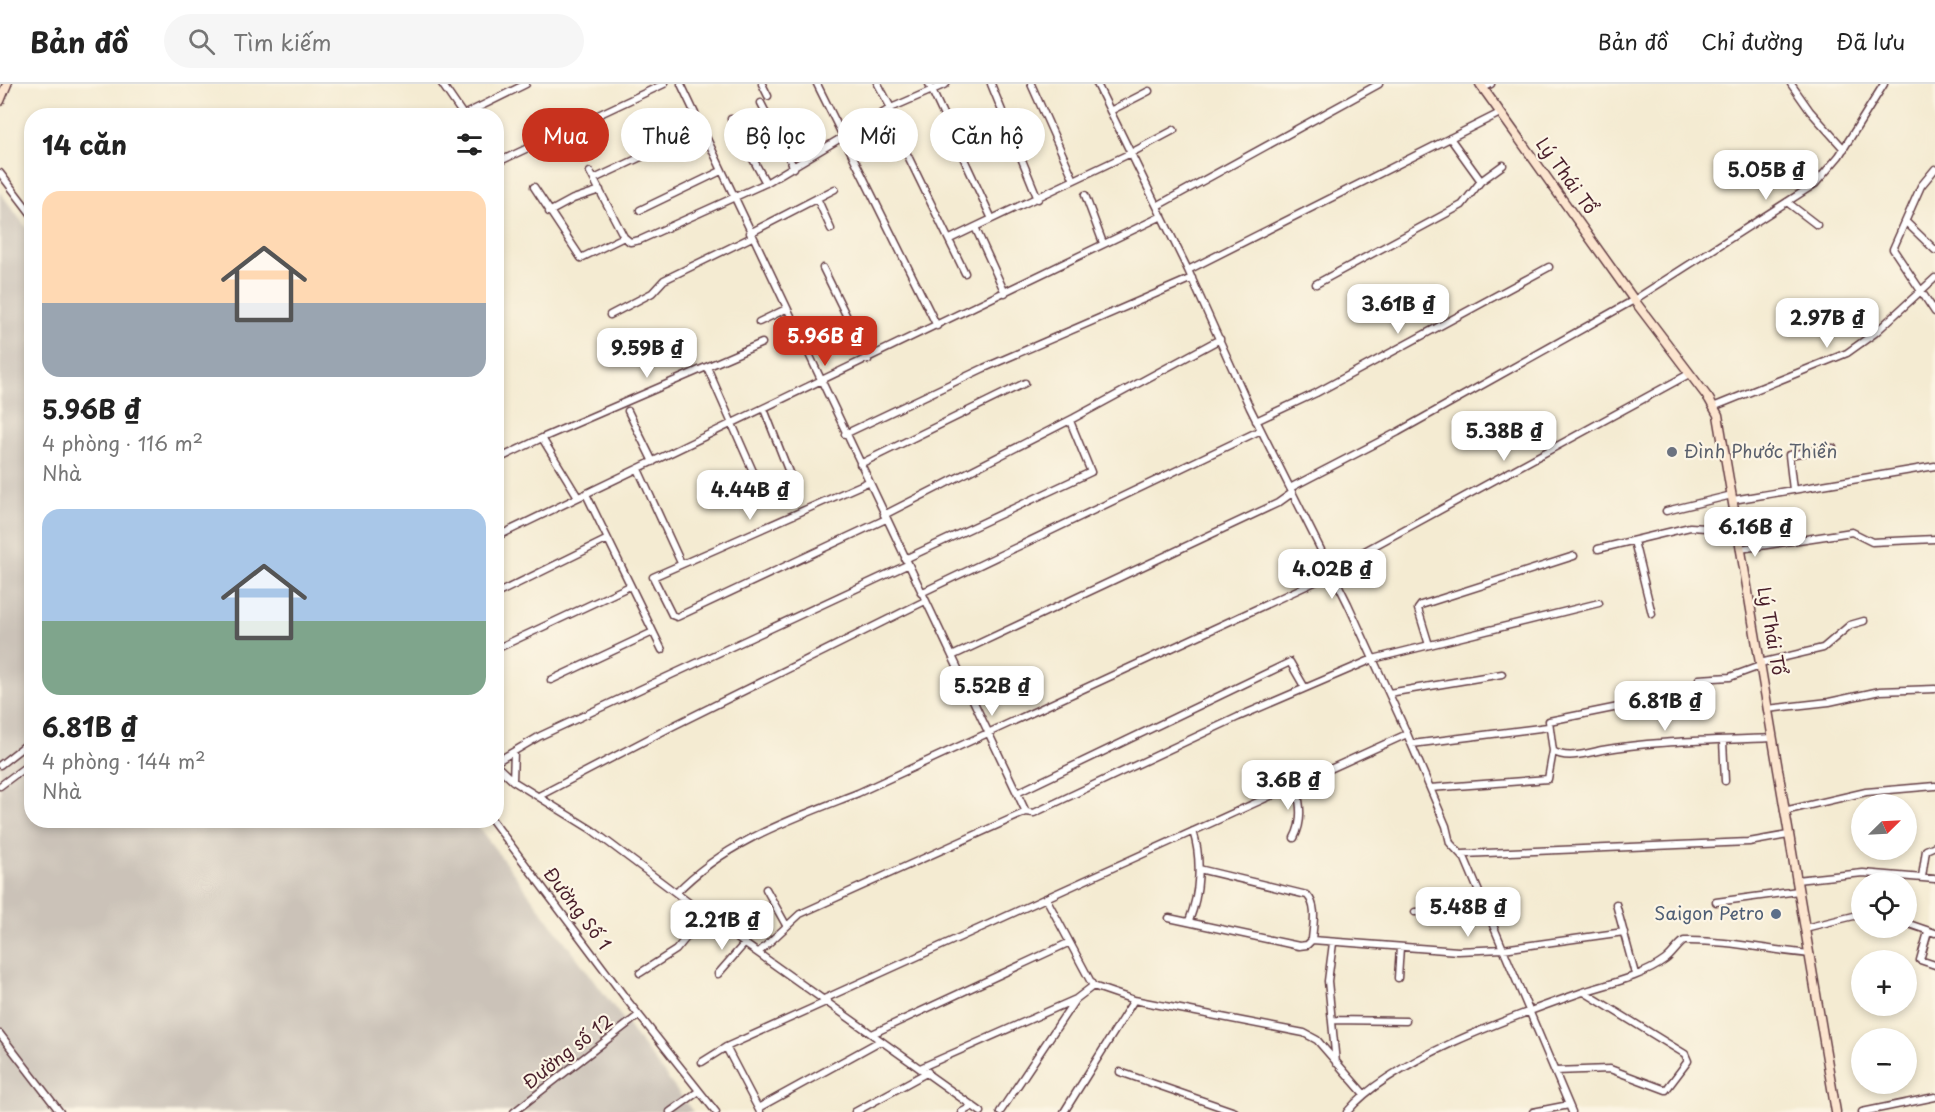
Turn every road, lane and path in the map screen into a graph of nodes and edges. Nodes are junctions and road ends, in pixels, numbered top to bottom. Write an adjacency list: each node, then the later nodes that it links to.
1 (0, 84): 21 (main road)
2 (7, 84): 21 (main road)
3 (442, 84): 23 (street)
4 (526, 84): 24 (street)
5 (664, 84): 37 (street)
6 (681, 84): 25 (street)
7 (762, 84): 20 (street)
8 (817, 84): 30 (street)
9 (878, 84): 26 (street)
10 (946, 84): 18 (street)
11 (991, 84): 58 (street)
12 (1031, 84): 49 (street)
13 (1097, 84): 28 (street)
14 (1379, 84): 61 (street)
15 (1791, 84): 34 (street)
16 (1485, 85): 29 (main road, Lý Thái Tổ)
17 (1881, 85): 34 (street)
18 (930, 87): 27 (street); 65 (street)
19 (1149, 91): 28 (street)
20 (768, 96)
21 (0, 99)
22 (761, 103): 43 (street)
23 (458, 108)
24 (477, 108)
25 (692, 108)
26 (888, 108)
27 (893, 108)
28 (1110, 111): 36 (street)
29 (1500, 113): 32 (street); 84 (main road, Lý Thái Tổ)
30 (838, 128)
31 (1174, 130): 36 (street)
32 (1449, 138): 50 (street); 77 (street)
33 (838, 139): 43 (street)
34 (1844, 149): 59 (street)
35 (712, 152): 45 (street)
36 (1131, 153): 49 (street); 61 (street)
37 (504, 159)
38 (630, 162): 48 (street)
39 (755, 162): 51 (street)
40 (855, 162): 89 (street)
41 (910, 162): 72 (street)
42 (1503, 165): 50 (street)
43 (794, 168): 51 (street)
44 (1935, 169): 66 (street)
45 (721, 171): 56 (street); 62 (street)
46 (590, 172): 48 (street)
47 (0, 173): 60 (street)
48 (594, 179): 54 (street)
49 (1074, 180): 58 (street)
50 (1480, 181): 81 (street)
51 (766, 183): 56 (street)
52 (534, 187): 63 (street)
53 (835, 189): 57 (street)
54 (600, 190): 63 (street); 71 (street)
55 (1085, 195): 73 (street)
56 (734, 198): 70 (street); 71 (street)
57 (817, 198): 69 (street); 70 (street)
58 (1038, 199): 65 (street)
59 (1787, 202): 67 (street); 84 (street)
60 (24, 204)
61 (1158, 206): 64 (street)
62 (640, 210)
63 (549, 212): 71 (street)
64 (1162, 216): 73 (street); 77 (street)
65 (992, 219): 68 (street)
66 (1905, 222): 74 (street); 82 (street)
67 (1817, 225)
68 (975, 227): 72 (street); 83 (street)
69 (831, 229)
70 (751, 235): 85 (street); 87 (street)
71 (624, 237)
72 (950, 239): 78 (street)
73 (1103, 243): 83 (street)
74 (1935, 250)
75 (1550, 267): 101 (street)
76 (823, 268): 92 (street)
77 (1188, 270): 79 (street)
78 (965, 273)
79 (1192, 278): 90 (street); 104 (street)
80 (1935, 278): 82 (street)
81 (1316, 284)
82 (1920, 292): 86 (street); 97 (street)
83 (1005, 293): 89 (street)
84 (1634, 300): 94 (main road, Lý Thái Tổ); 115 (street)
85 (786, 309): 88 (street); 95 (street)
86 (1935, 312)
87 (610, 315)
88 (759, 322)
89 (937, 326): 92 (street)
90 (1220, 339): 100 (street); 101 (street)
91 (762, 343): 93 (street)
92 (868, 360): 95 (street)
93 (707, 367): 102 (street); 105 (street)
94 (1689, 375): 97 (main road, Lý Thái Tổ); 132 (street)
95 (821, 382): 98 (street); 104 (street)
96 (1025, 382): 109 (street)
97 (1713, 407): 119 (main road, Lý Thái Tổ)
98 (764, 409): 102 (street); 112 (street)
99 (628, 411): 108 (street)
100 (1070, 421): 121 (street); 130 (street)
101 (1256, 421): 103 (street)
102 (733, 424): 108 (street); 114 (street)
103 (1261, 430): 115 (street); 135 (street)
104 (845, 434): 109 (street)
105 (542, 438): 107 (street); 118 (street)
106 (1833, 447): 116 (street)
107 (504, 456)
108 (653, 462): 111 (street)
109 (860, 464): 113 (street)
110 (1935, 466): 116 (street)
111 (638, 469): 117 (street); 131 (street)
112 (790, 475)
113 (868, 482): 121 (street); 131 (street)
114 (759, 485)
115 (1291, 490): 132 (street); 144 (street)
116 (1793, 490): 119 (street)
117 (586, 494): 118 (street); 124 (street)
118 (578, 497): 123 (street)
119 (1732, 497): 120 (street); 122 (main road, Lý Thái Tổ)
120 (1666, 511)
121 (885, 517): 130 (street); 131 (street)
122 (1736, 524): 126 (street); 128 (main road, Lý Thái Tổ)
123 (504, 533)
124 (608, 539): 133 (street); 134 (street)
125 (1935, 539): 128 (street)
126 (1635, 541): 127 (street); 138 (street)
127 (1598, 549)
128 (1740, 549): 146 (main road, Lý Thái Tổ)
129 (1574, 556): 142 (street)
130 (906, 562): 135 (street); 162 (street)
131 (681, 563)
132 (1331, 572): 145 (street); 156 (street)
133 (630, 586): 140 (street); 141 (street)
134 (504, 590)
135 (921, 593): 136 (street)
136 (925, 601): 144 (street); 175 (street)
137 (1599, 603): 142 (street)
138 (1652, 614)
139 (1864, 621): 146 (street)
140 (653, 632): 143 (street); 149 (street)
141 (504, 645)
142 (1429, 645): 145 (street)
143 (662, 650)
144 (952, 656): 156 (street)
145 (1373, 659): 150 (street); 152 (street)
146 (1760, 664): 148 (street); 154 (main road, Lý Thái Tổ)
147 (1503, 674): 152 (street)
148 (1699, 679)
149 (551, 680)
150 (1305, 688): 174 (street); 177 (street)
151 (1935, 689): 154 (street)
152 (1389, 693): 157 (street)
153 (1638, 703): 155 (street)
154 (1767, 709): 158 (main road, Lý Thái Tổ)
155 (1548, 727): 160 (street); 163 (street)
156 (988, 732): 174 (street); 190 (street)
157 (1407, 734): 160 (street); 172 (street)
158 (1772, 738): 159 (street); 176 (main road, Lý Thái Tổ)
159 (1724, 741): 163 (street); 169 (street)
160 (1412, 744): 173 (street)
161 (24, 746): 165 (street)
162 (514, 751): 164 (street); 168 (street)
163 (1553, 751): 173 (street)
164 (504, 758)
165 (0, 765)
166 (24, 768): 170 (street)
167 (504, 771): 168 (street)
168 (513, 781): 175 (street)
169 (1725, 781)
170 (0, 786)
171 (1935, 786): 176 (street)
172 (1296, 787): 179 (street); 181 (street)
173 (1430, 788): 183 (street)
174 (1017, 793): 177 (street)
175 (539, 796): 190 (street)
176 (1784, 811): 180 (main road, Lý Thái Tổ)
177 (1026, 812): 200 (street)
178 (498, 828): 224 (street, Đường Số 1)
179 (1193, 831): 184 (street); 191 (street)
180 (1788, 835): 183 (street); 187 (main road, Lý Thái Tổ)
181 (1294, 838)
182 (1935, 846): 185 (street)
183 (1463, 854): 194 (street)
184 (1199, 870): 199 (street); 205 (street)
185 (1922, 877): 186 (street); 187 (street)
186 (1935, 879)
187 (1796, 880): 189 (main road, Lý Thái Tổ)
188 (766, 889): 200 (street)
189 (1798, 891): 192 (street); 202 (main road, Lý Thái Tổ)
190 (676, 893): 196 (street)
191 (1046, 898): 207 (street); 221 (street)
192 (1716, 902)
193 (1616, 904): 203 (street)
194 (1486, 909): 195 (street); 210 (street)
195 (1414, 912)
196 (705, 915): 206 (street); 214 (street)
197 (1851, 917): 202 (street)
198 (1169, 918): 199 (street)
199 (1189, 921): 205 (street)
200 (786, 925): 211 (street)
201 (1917, 927): 204 (street)
202 (1805, 928): 212 (main road, Lý Thái Tổ)
203 (1623, 932): 210 (street); 216 (street)
204 (1931, 933): 213 (street)
205 (1312, 940): 208 (street)
206 (745, 943): 211 (street); 215 (street)
207 (1068, 943): 218 (street); 228 (street)
208 (1333, 943): 209 (street); 225 (street)
209 (1400, 947): 210 (street); 217 (street)
210 (1503, 949): 223 (street)
211 (759, 952): 221 (street)
212 (1810, 954): 216 (street); 256 (main road, Lý Thái Tổ)
213 (1935, 965)
214 (639, 973)
215 (718, 974)
216 (1635, 974): 219 (street)
217 (1398, 978)
218 (1093, 986): 220 (street); 222 (street)
219 (1584, 992): 223 (street); 234 (street)
220 (1076, 999): 233 (street); 250 (street)
221 (826, 1000): 228 (street); 230 (street)
222 (1134, 1000): 232 (street); 251 (street)
223 (1530, 1011): 234 (street); 238 (street)
224 (639, 1016): 237 (street, Đường Số 1); 244 (street, Đường số 12)
225 (1333, 1020): 226 (street); 232 (street)
226 (1406, 1021)
227 (0, 1034): 243 (street)
228 (872, 1034): 229 (street)
229 (880, 1041): 233 (street); 242 (street)
230 (726, 1047): 231 (street); 242 (street)
231 (702, 1062)
232 (1336, 1063): 238 (street)
233 (920, 1068): 235 (street)
234 (1555, 1071): 240 (street)
235 (928, 1072): 241 (street); 247 (street)
236 (1120, 1072): 252 (street)
237 (699, 1091): 245 (street); 246 (street, Đường Số 1)
238 (1364, 1094): 253 (street)
239 (1935, 1097): 257 (street)
240 (1569, 1104): 254 (street); 255 (street)
241 (973, 1106): 248 (street); 249 (street)
242 (759, 1110)
243 (60, 1112)
244 (514, 1112)
245 (670, 1112)
246 (716, 1112)
247 (855, 1112)
248 (962, 1112)
249 (981, 1112)
250 (1000, 1112)
251 (1064, 1112)
252 (1235, 1112)
253 (1347, 1112)
254 (1533, 1112)
255 (1572, 1112)
256 (1836, 1112)
257 (1862, 1112)

